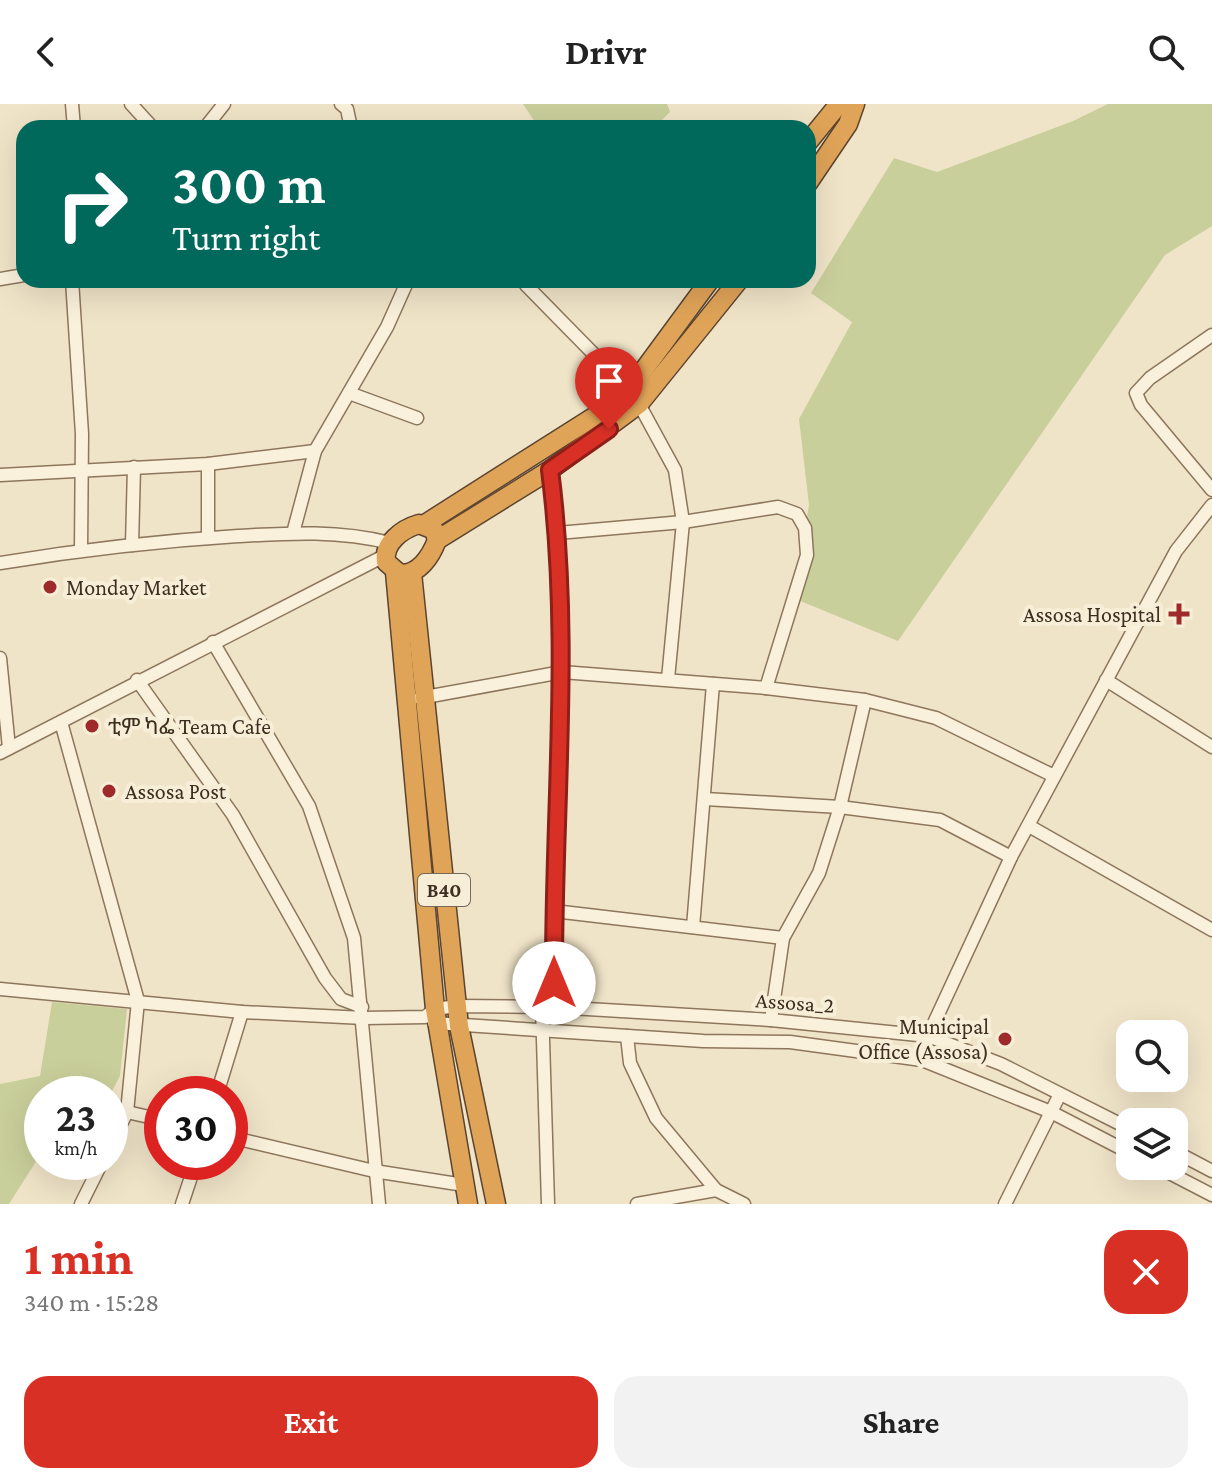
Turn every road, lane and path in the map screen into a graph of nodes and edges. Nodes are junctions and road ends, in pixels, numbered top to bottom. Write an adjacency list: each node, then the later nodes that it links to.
1 (131, 104): 5 (street)
2 (224, 104): 6 (street)
3 (839, 104): 7 (highway)
4 (855, 104): 8 (highway)
5 (146, 120)
6 (211, 120)
7 (816, 132)
8 (816, 171)
9 (72, 288): 23 (street)
10 (404, 288): 17 (street)
11 (529, 288): 18 (street)
12 (704, 288): 15 (highway)
13 (733, 288): 16 (highway)
14 (1212, 335): 26 (street)
15 (670, 336): 16 (highway); 18 (highway)
16 (687, 348): 18 (highway)
17 (349, 393): 19 (street); 20 (street)
18 (634, 397): 24 (highway); 28 (street); 29 (highway)
19 (417, 418)
20 (315, 451): 21 (street); 30 (street)
21 (208, 464): 22 (street); 32 (street)
22 (134, 467): 23 (street); 34 (street)
23 (83, 469): 25 (street); 35 (street)
24 (550, 470): 31 (street); 33 (highway)
25 (0, 475)
26 (1212, 490)
27 (1212, 505): 43 (street)
28 (683, 522): 31 (street); 41 (street); 45 (street)
29 (425, 524): 33 (highway); 36 (highway)
30 (293, 533): 32 (street); 36 (street)
31 (558, 533): 40 (street)
32 (208, 538): 34 (street)
33 (437, 540): 36 (highway)
34 (132, 545): 35 (street)
35 (81, 549): 37 (street)
36 (395, 561): 38 (street); 46 (highway, B40)
37 (0, 563)
38 (213, 642): 42 (street); 65 (street)
39 (0, 658): 50 (street)
40 (562, 672): 41 (street); 46 (street); 56 (street)
41 (668, 679): 44 (street)
42 (137, 680): 48 (street); 65 (street)
43 (1106, 680): 49 (street); 51 (street)
44 (713, 684): 45 (street); 52 (street)
45 (766, 688): 47 (street)
46 (414, 698): 62 (highway, B40); 66 (highway, B40)
47 (865, 700): 51 (street); 53 (street)
48 (61, 722): 50 (street); 61 (street)
49 (1212, 747)
50 (4, 750)
51 (1054, 776): 54 (street)
52 (705, 799): 53 (street); 57 (street)
53 (840, 807): 55 (street); 59 (street)
54 (1029, 826): 55 (street); 58 (street)
55 (1011, 857): 71 (street)
56 (554, 911): 57 (street); 63 (street)
57 (693, 927): 59 (street)
58 (1212, 930)
59 (783, 938): 67 (street)
60 (0, 989): 61 (street)
61 (138, 1001): 64 (street); 75 (street)
62 (457, 1006): 63 (street, Assosa_2); 66 (street, Assosa_2); 68 (highway, B40)
63 (548, 1007): 67 (street, Assosa_2); 69 (street)
64 (242, 1012): 65 (street); 73 (street)
65 (363, 1013): 66 (street); 81 (street)
66 (433, 1017): 68 (street, Assosa_2); 86 (highway, B40)
67 (771, 1020): 71 (street, Assosa_2)
68 (459, 1026): 69 (street, Assosa_2); 94 (highway, B40)
69 (543, 1031): 70 (street, Assosa_2); 95 (street)
70 (627, 1036): 72 (street, Assosa_2); 87 (street)
71 (928, 1036): 72 (street); 74 (street, Assosa_2)
72 (922, 1060): 76 (street, Assosa_2)
73 (222, 1076)
74 (1060, 1094): 76 (street); 77 (street, Assosa_2)
75 (128, 1102)
76 (1051, 1112): 79 (street, Assosa_2); 97 (street)
77 (1116, 1122)
78 (248, 1141): 81 (street)
79 (1116, 1146)
80 (1188, 1158): 82 (street)
81 (374, 1171): 86 (street); 92 (street)
82 (1212, 1171)
83 (93, 1180): 90 (street)
84 (190, 1180): 91 (street)
85 (1183, 1180): 88 (street)
86 (464, 1185): 93 (highway, B40)
87 (716, 1190): 89 (street); 96 (street)
88 (1212, 1195)
89 (741, 1203)
90 (81, 1204)
91 (182, 1204)
92 (379, 1204)
93 (468, 1204)
94 (496, 1204)
95 (548, 1204)
96 (637, 1204)
97 (1005, 1204)

